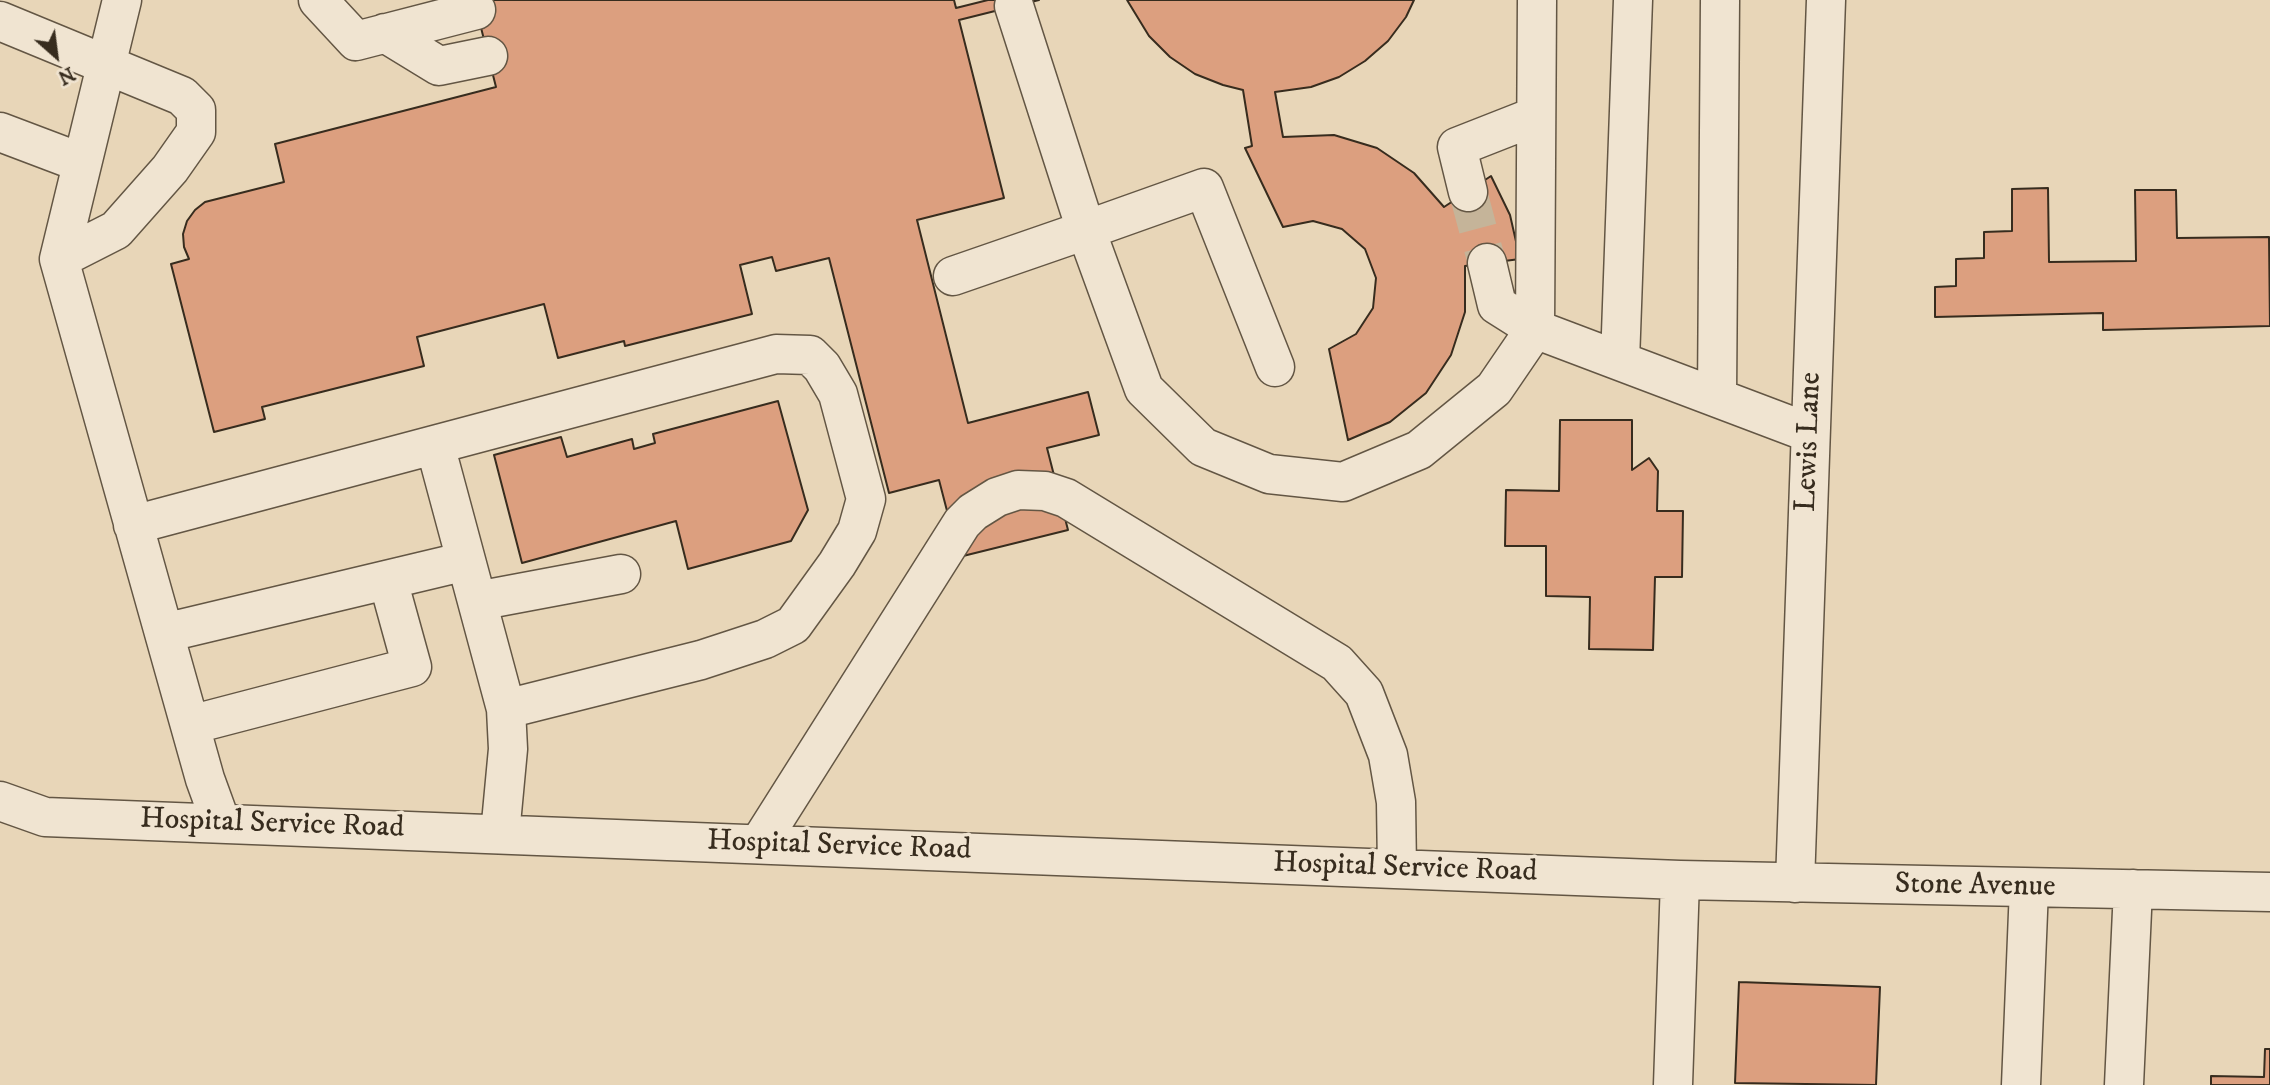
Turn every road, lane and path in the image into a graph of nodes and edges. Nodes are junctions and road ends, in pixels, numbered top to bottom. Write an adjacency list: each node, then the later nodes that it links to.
1 (122, 0): 12 (street)
2 (317, 0): 10 (street)
3 (1536, 0): 13 (street)
4 (1633, 0): 22 (street)
5 (1720, 0): 24 (street)
6 (1826, 0): 25 (street, Lewis Lane)
7 (1014, 6): 17 (street)
8 (477, 10): 10 (street)
9 (0, 21): 12 (street)
10 (385, 33): 11 (street)
11 (488, 56)
12 (106, 64): 15 (street); 18 (street)
13 (1536, 116): 16 (street); 21 (street)
14 (0, 132): 15 (street)
15 (82, 163): 18 (street)
16 (1468, 192)
17 (1086, 230): 20 (street); 21 (street); 23 (street)
18 (59, 259): 27 (street)
19 (1487, 263): 21 (street)
20 (953, 276)
21 (1535, 330): 22 (street)
22 (1620, 361): 24 (street)
23 (1275, 367)
24 (1717, 397): 25 (street)
25 (1810, 433): 41 (street, Lewis Lane)
26 (435, 444): 27 (street); 28 (street); 33 (street)
27 (134, 525): 32 (street)
28 (466, 561): 30 (street); 31 (street)
29 (621, 574): 31 (street)
30 (388, 580): 32 (street); 34 (street)
31 (477, 601): 33 (street)
32 (164, 633): 34 (street)
33 (506, 709): 37 (street)
34 (190, 726): 36 (street)
35 (0, 801): 36 (street, Hospital Service Road)
36 (221, 823): 37 (street, Hospital Service Road)
37 (500, 834): 38 (street, Hospital Service Road)
38 (760, 844): 39 (street, Hospital Service Road); 39 (street)
39 (1397, 869): 40 (street, Hospital Service Road)
40 (1680, 880): 41 (street, Stone Avenue); 45 (street)
41 (1795, 883): 42 (street, Stone Avenue)
42 (2029, 888): 43 (street, Stone Avenue); 46 (street)
43 (2133, 889): 44 (street, Stone Avenue); 47 (street)
44 (2270, 892)
45 (1673, 1085)
46 (2021, 1085)
47 (2124, 1085)

